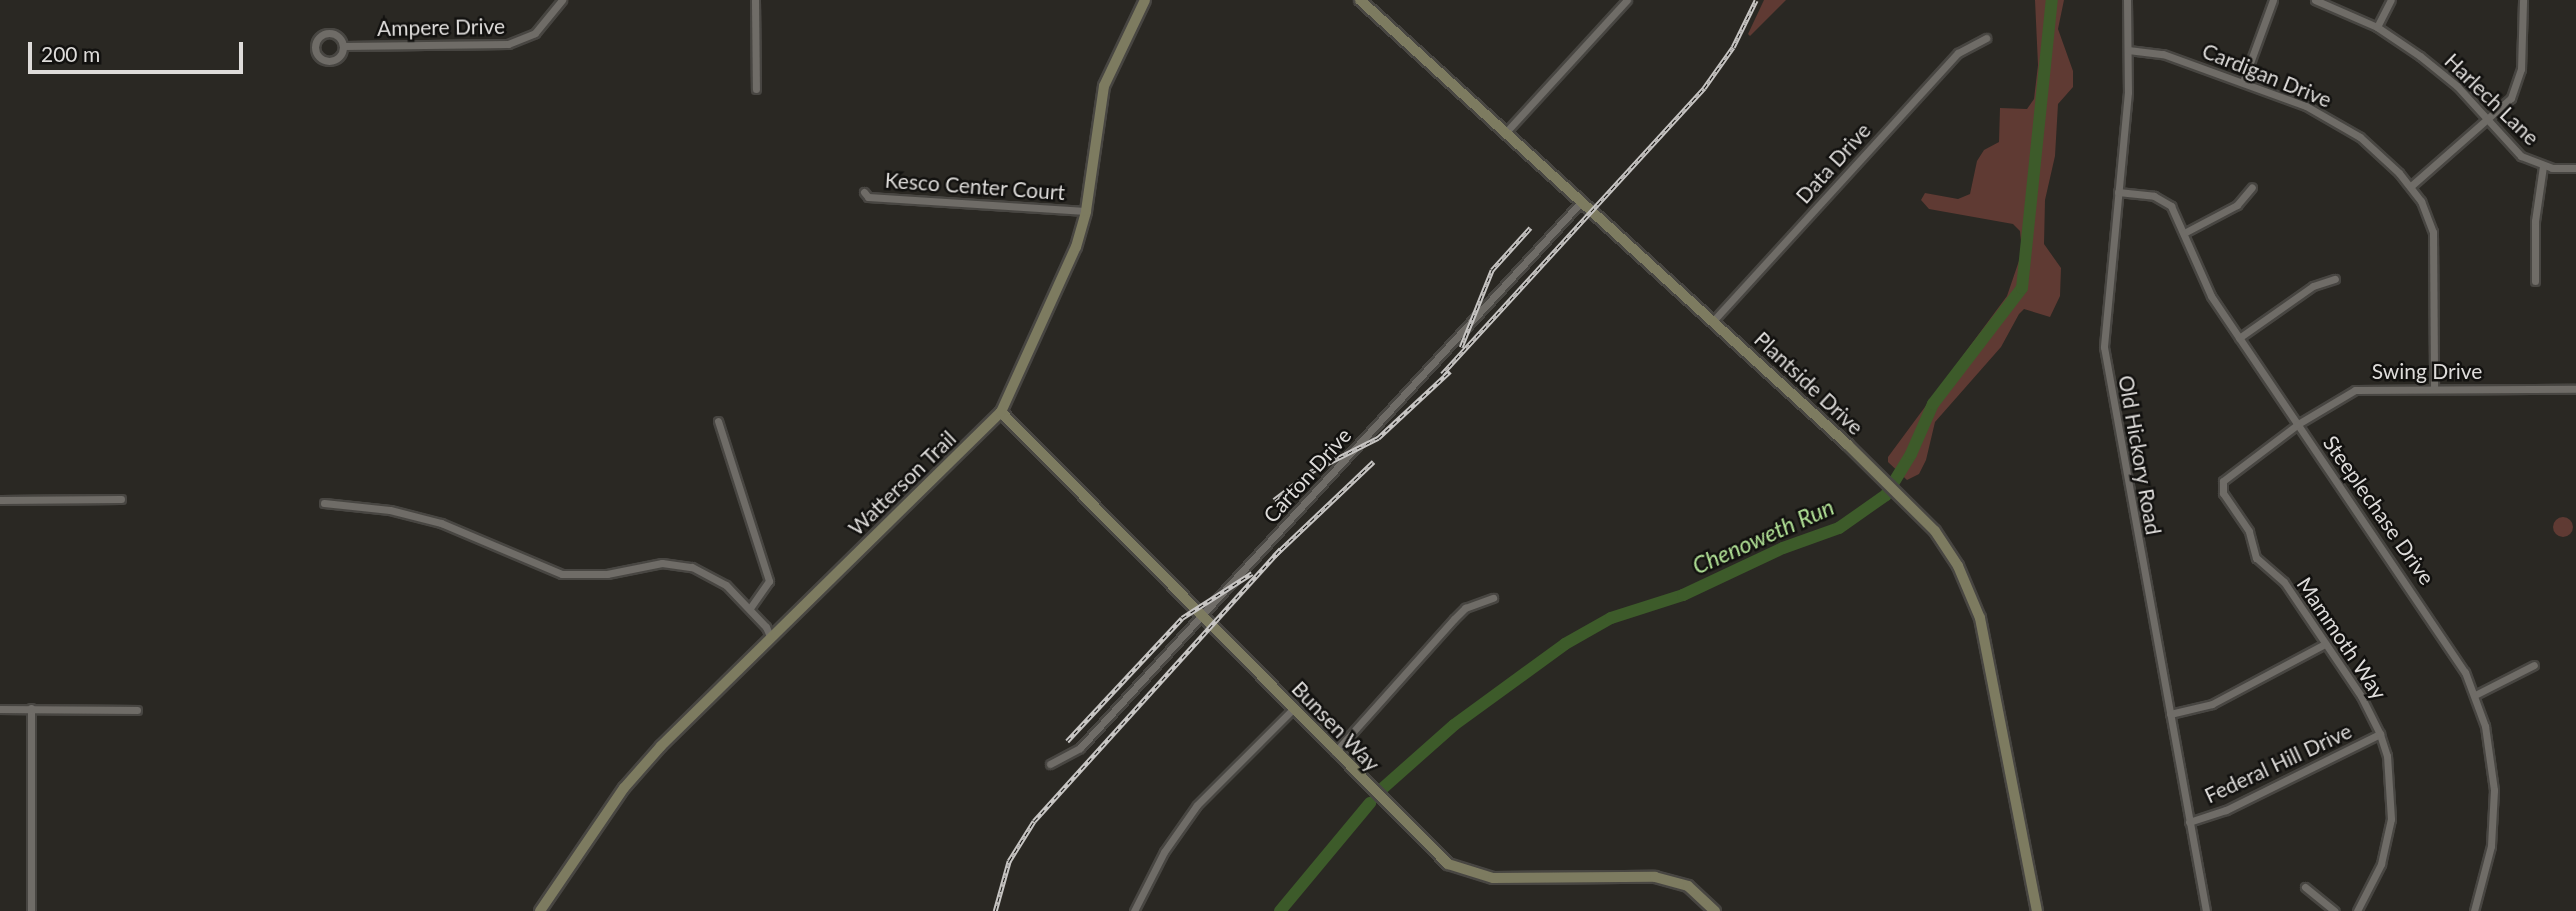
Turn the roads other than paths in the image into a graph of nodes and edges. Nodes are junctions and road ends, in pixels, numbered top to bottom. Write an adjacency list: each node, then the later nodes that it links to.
1 (562, 0): 13 (street, Ampere Drive)
2 (755, 0): 16 (street)
3 (1145, 0): 26 (street, Watterson Trail)
4 (1360, 0): 18 (street, Plantside Drive)
5 (1627, 0): 18 (street)
6 (2127, 0): 14 (street, Old Hickory Road)
7 (2273, 0): 15 (street)
8 (2315, 0): 11 (street, Harlech Lane)
9 (2391, 0): 11 (street)
10 (2523, 0): 17 (street)
11 (2377, 27): 17 (street, Harlech Lane)
12 (1986, 38): 30 (street, Data Drive)
13 (344, 46): 13 (street, Ampere Drive)
14 (2128, 50): 15 (street, Cardigan Drive); 24 (street, Old Hickory Road)
15 (2243, 82): 22 (street, Cardigan Drive)
16 (756, 89)
17 (2489, 121): 19 (street, Harlech Lane); 22 (street)
18 (1506, 132): 25 (street, Plantside Drive)
19 (2543, 166): 20 (street, Harlech Lane); 29 (street)
20 (2576, 168)
21 (2252, 187): 27 (street)
22 (2411, 187): 32 (street, Cardigan Drive)
23 (864, 192): 26 (street, Kesco Center Court)
24 (2118, 192): 27 (street, Steeplechase Drive); 52 (street, Old Hickory Road)
25 (1582, 201): 30 (street, Plantside Drive); 43 (street, Carton Drive)
26 (1086, 211): 34 (street, Watterson Trail)
27 (2183, 233): 31 (street, Steeplechase Drive)
28 (2335, 279): 31 (street)
29 (2535, 281)
30 (1713, 321): 62 (street, Plantside Drive)
31 (2239, 338): 36 (street, Steeplechase Drive)
32 (2434, 388): 33 (street, Swing Drive); 36 (street, Swing Drive)
33 (2576, 389)
34 (1001, 412): 43 (street, Bunsen Way); 44 (street, Watterson Trail)
35 (718, 421): 42 (street)
36 (2298, 424): 37 (street, Swing Drive); 47 (street, Steeplechase Drive)
37 (2223, 481): 45 (street, Mammoth Way)
38 (121, 499): 39 (street)
39 (0, 500)
40 (324, 503): 42 (street)
41 (1493, 598): 54 (street)
42 (750, 608): 44 (street)
43 (1202, 615): 50 (street, Bunsen Way); 55 (street, Carton Drive)
44 (771, 638): 59 (street, Watterson Trail)
45 (2326, 645): 52 (street); 53 (street, Mammoth Way)
46 (2534, 665): 47 (street)
47 (2475, 695): 66 (street, Steeplechase Drive)
48 (31, 708): 49 (street); 51 (street); 58 (street)
49 (0, 709)
50 (1293, 709): 54 (street, Bunsen Way); 60 (street)
51 (137, 710)
52 (2170, 714): 56 (street, Old Hickory Road)
53 (2380, 734): 56 (street, Federal Hill Drive); 65 (street, Mammoth Way)
54 (1335, 751): 61 (street, Bunsen Way)
55 (1051, 764)
56 (2189, 822): 63 (street, Old Hickory Road)
57 (2305, 887): 64 (street)
58 (31, 911)
59 (540, 911)
60 (1134, 911)
61 (1715, 911)
62 (2037, 911)
63 (2206, 911)
64 (2335, 911)
65 (2357, 911)
66 (2474, 911)

